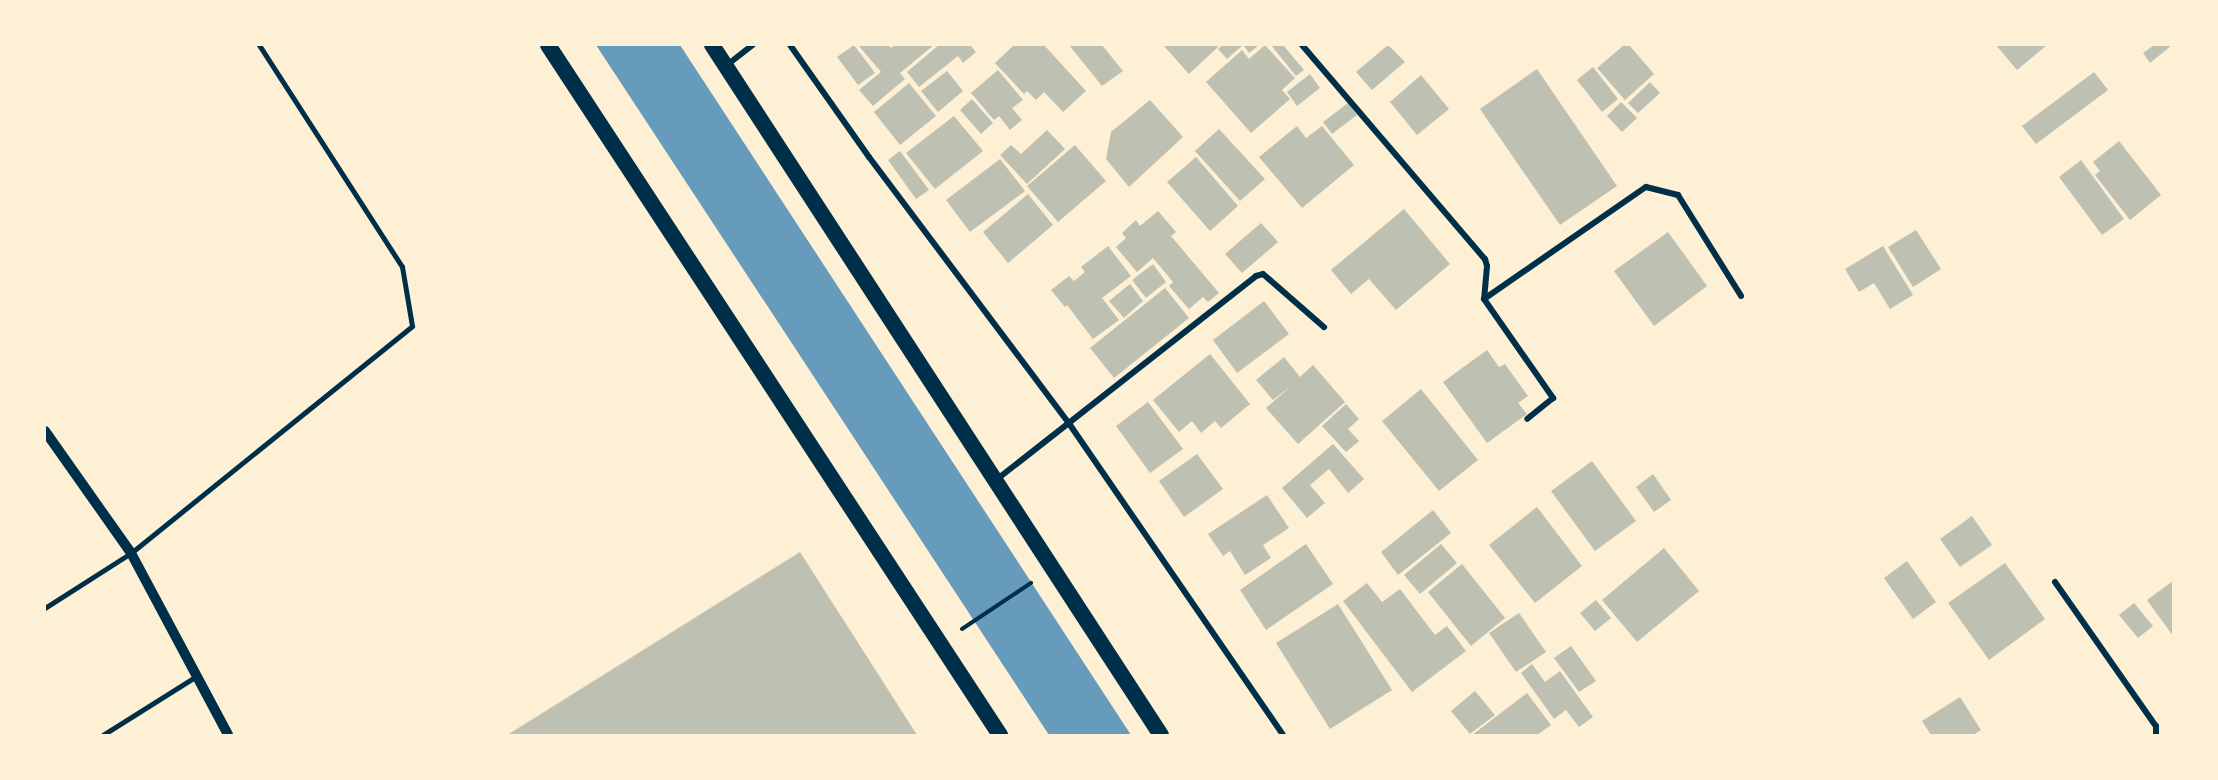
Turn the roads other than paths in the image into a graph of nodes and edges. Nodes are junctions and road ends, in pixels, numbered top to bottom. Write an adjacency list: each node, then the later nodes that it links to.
1 (259, 45): 15 (lane)
2 (548, 45): 21 (highway)
3 (712, 45): 7 (highway)
4 (753, 45): 7 (street)
5 (790, 45): 12 (street)
6 (1302, 45): 9 (street)
7 (726, 66): 14 (highway)
8 (1741, 296): 9 (street)
9 (1484, 299): 11 (street)
10 (1323, 327): 12 (street)
11 (1527, 419)
12 (1068, 422): 14 (street); 23 (street)
13 (45, 431): 15 (street)
14 (995, 480): 22 (highway)
15 (131, 553): 17 (lane); 18 (street)
16 (2055, 582): 24 (street)
17 (45, 608)
18 (196, 676): 19 (lane); 20 (street)
19 (104, 735)
20 (228, 735)
21 (1000, 735)
22 (1161, 735)
23 (1283, 735)
24 (2156, 735)

